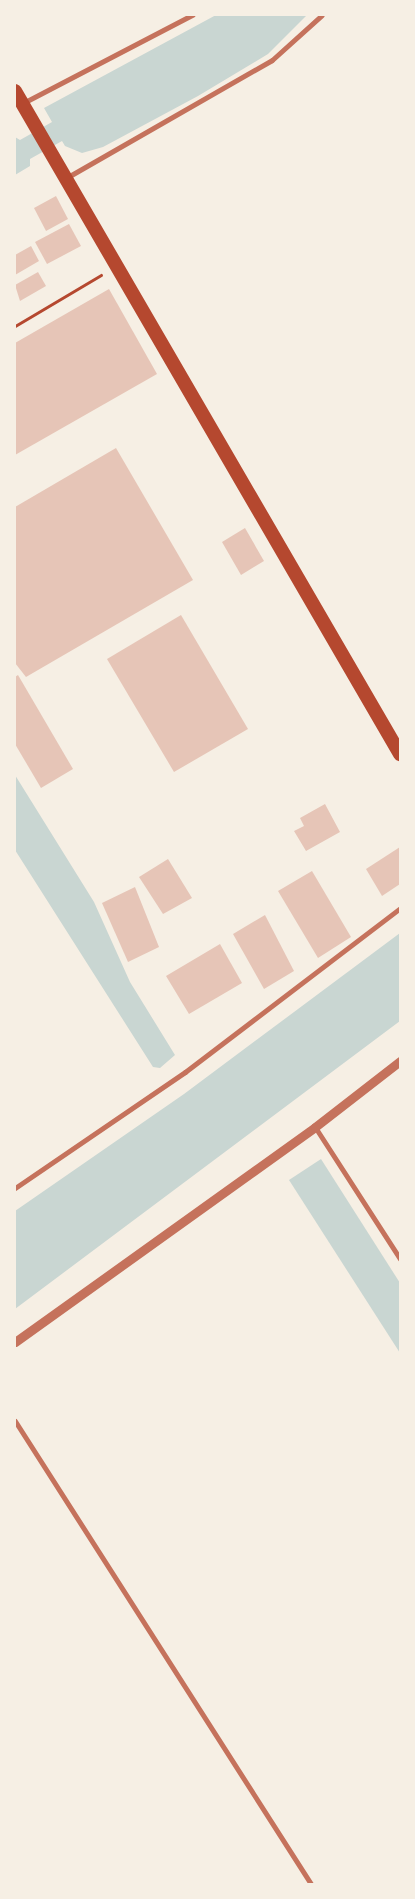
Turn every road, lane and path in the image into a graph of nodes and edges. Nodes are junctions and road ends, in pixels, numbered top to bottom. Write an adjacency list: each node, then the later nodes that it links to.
1 (192, 15): 3 (street)
2 (322, 15): 4 (street)
3 (19, 97): 4 (highway)
4 (66, 178): 5 (highway)
5 (116, 266): 6 (path); 7 (highway)
6 (15, 326)
7 (400, 754)
8 (400, 908): 11 (street)
9 (400, 1061): 10 (street)
10 (315, 1127): 12 (street); 13 (street)
11 (15, 1188)
12 (400, 1259)
13 (15, 1342)
14 (15, 1421): 15 (street)
15 (311, 1884)

